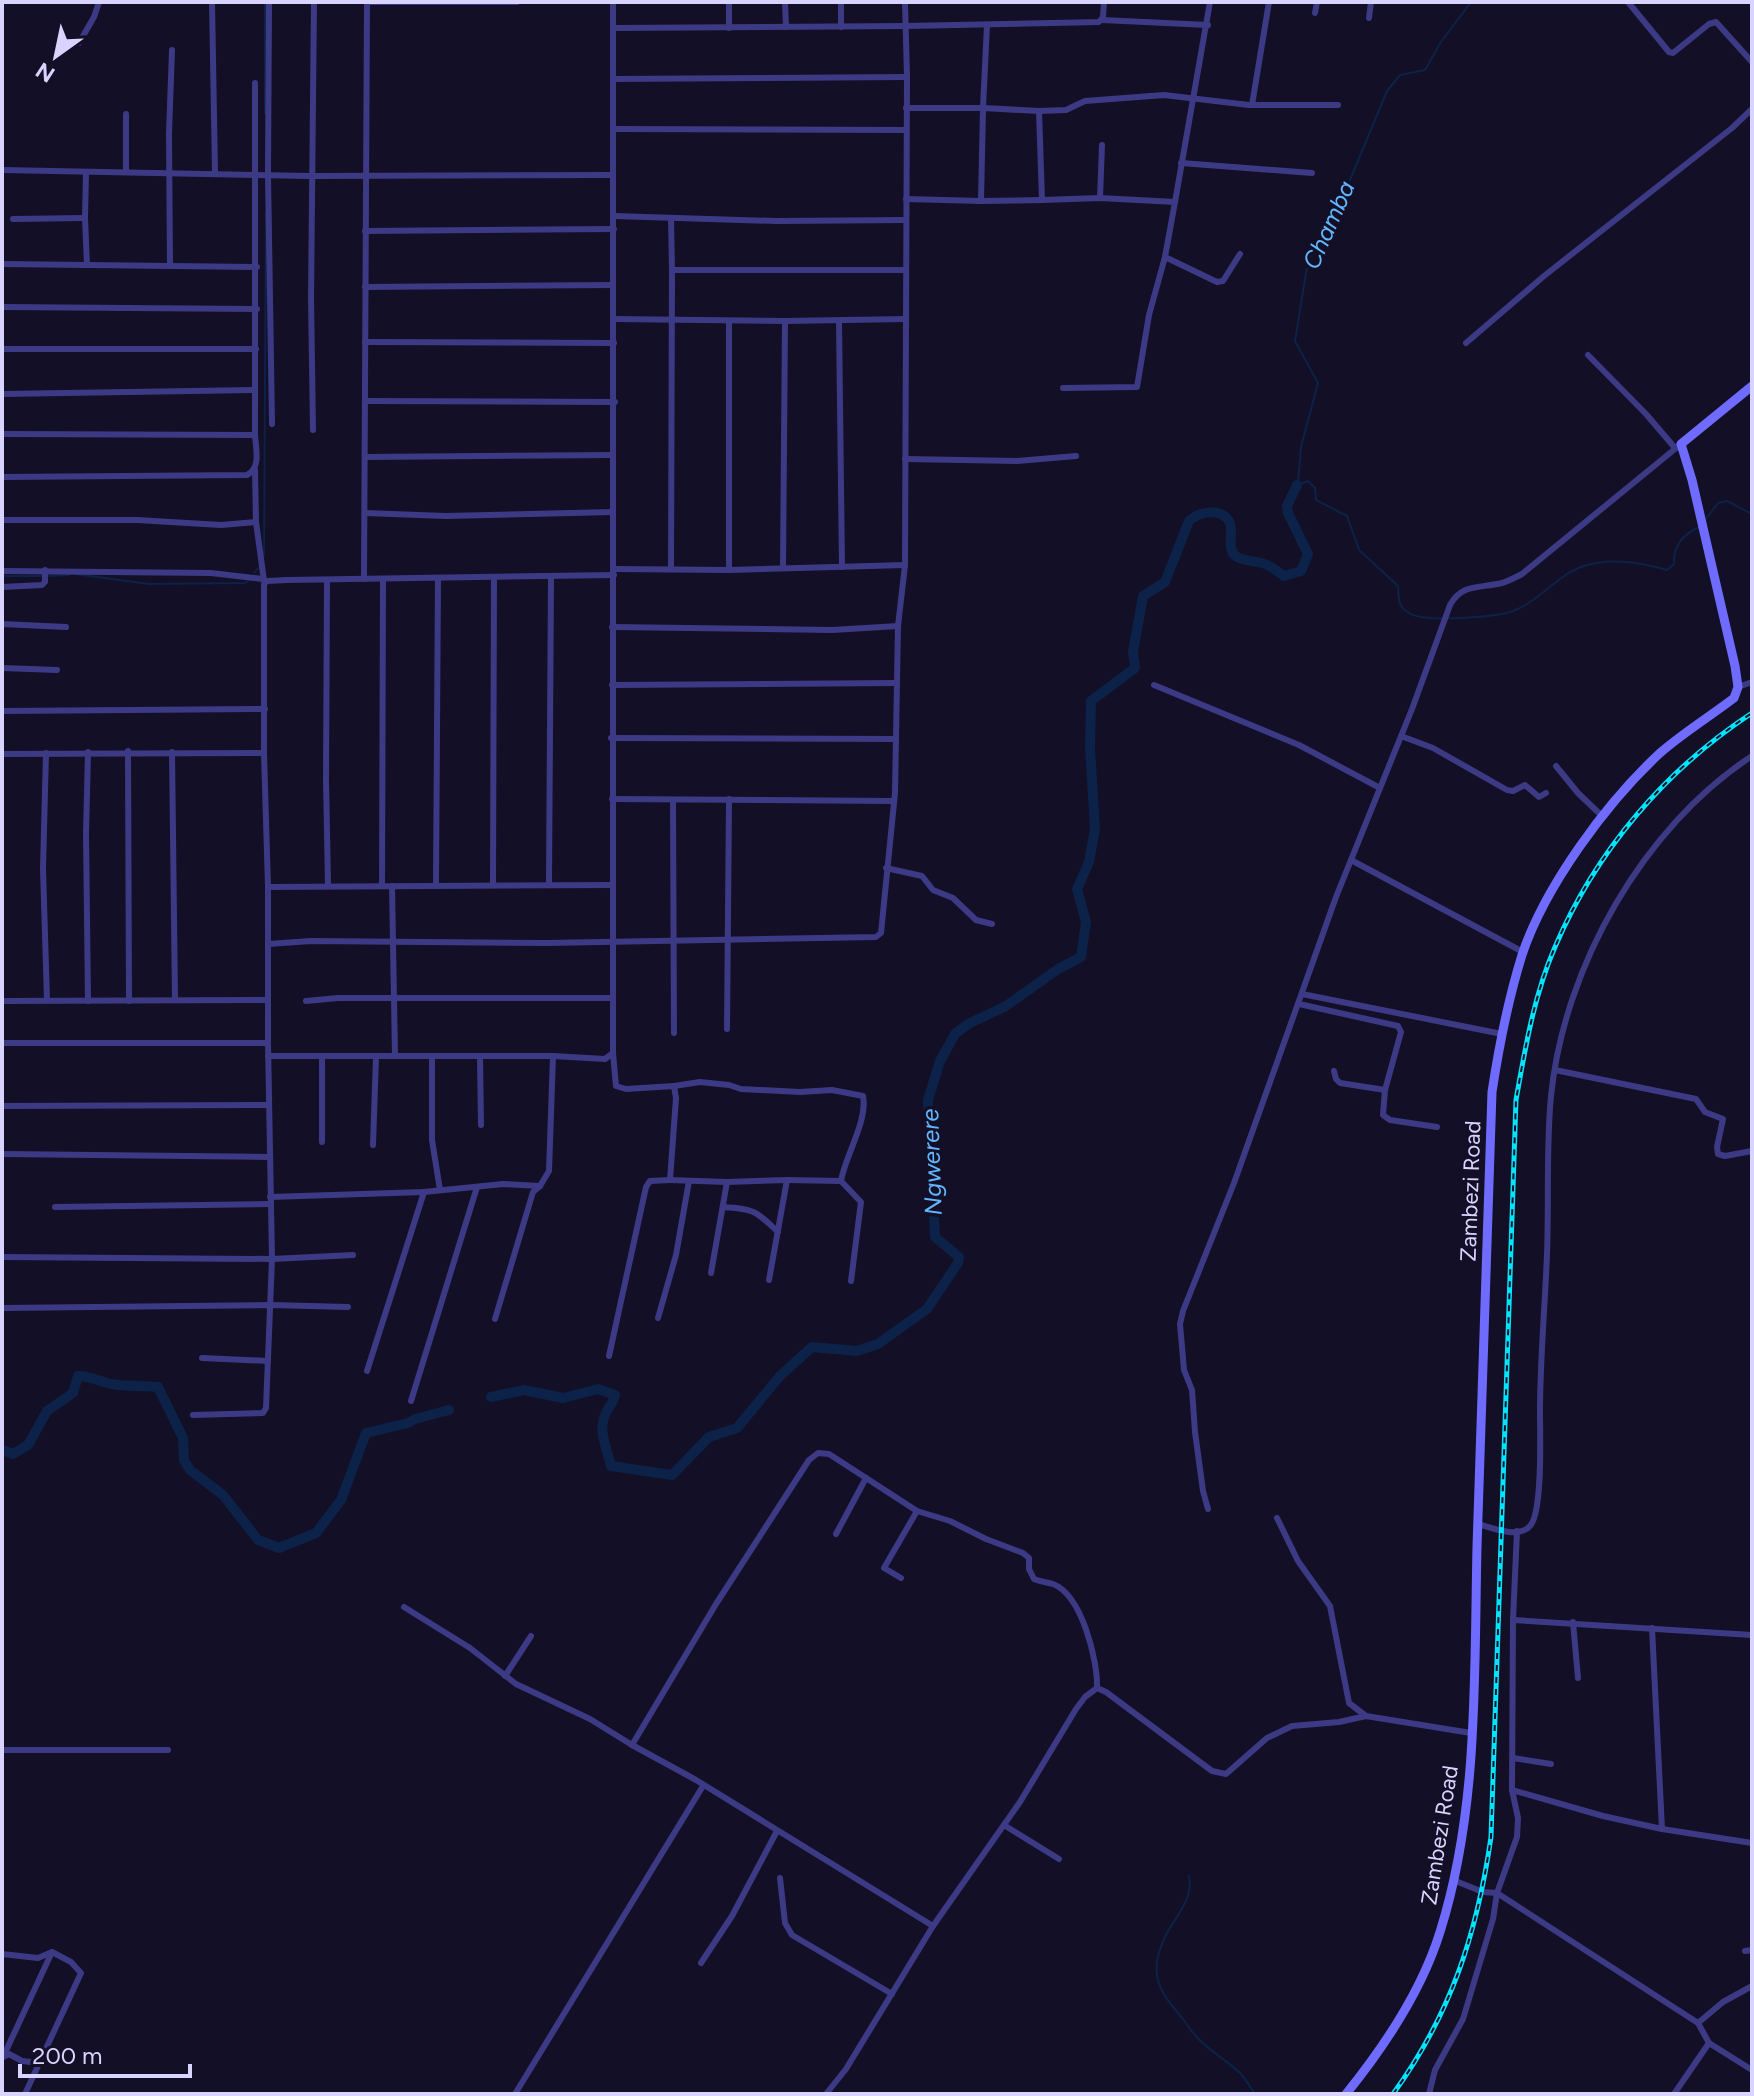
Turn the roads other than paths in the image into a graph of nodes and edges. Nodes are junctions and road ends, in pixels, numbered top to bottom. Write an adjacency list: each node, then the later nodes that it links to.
1 (99, 2): 28 (street)
2 (212, 2): 49 (street)
3 (269, 2): 53 (street)
4 (314, 2): 56 (street)
5 (367, 2): 6 (street); 54 (street)
6 (517, 2)
7 (613, 2): 26 (street)
8 (729, 2): 27 (street)
9 (785, 2): 24 (street)
10 (841, 2): 25 (street)
11 (905, 2): 23 (street)
12 (1104, 2): 20 (street)
13 (1210, 2): 22 (street)
14 (1269, 2): 35 (street)
15 (1317, 2): 18 (street)
16 (1371, 2): 19 (street)
17 (1628, 2): 30 (street)
18 (1315, 13)
19 (1369, 18)
20 (1102, 20): 21 (street); 22 (street)
21 (987, 25): 23 (street); 38 (street)
22 (1208, 25): 34 (street)
23 (905, 26): 25 (street); 31 (street)
24 (786, 27): 25 (street); 27 (street)
25 (841, 27)
26 (613, 28): 27 (street); 32 (street)
27 (729, 28)
28 (79, 43)
29 (172, 50): 48 (street)
30 (1752, 62)
31 (907, 77): 32 (street); 37 (street)
32 (613, 79): 42 (street)
33 (255, 83): 52 (street)
34 (1194, 98): 35 (street); 40 (street); 45 (street)
35 (1252, 105): 36 (street)
36 (1338, 105)
37 (906, 108): 38 (street); 43 (street)
38 (983, 108): 40 (street); 60 (street)
39 (1752, 109): 89 (street)
40 (1039, 111): 59 (street)
41 (126, 114): 47 (street)
42 (613, 129): 43 (street); 55 (street)
43 (905, 130): 58 (street)
44 (1102, 145): 57 (street)
45 (1181, 163): 51 (street); 61 (street)
46 (2, 170): 50 (street)
47 (126, 171): 48 (street); 50 (street)
48 (171, 172): 49 (street); 73 (street)
49 (215, 172): 52 (street)
50 (86, 173): 63 (street)
51 (1312, 173)
52 (256, 174): 53 (street); 74 (street)
53 (268, 174): 56 (street); 99 (street)
54 (366, 175): 55 (street); 56 (street); 68 (street)
55 (613, 175): 62 (street)
56 (312, 176): 100 (street)
57 (1100, 198): 59 (street); 61 (street)
58 (906, 199): 60 (street); 66 (street)
59 (1042, 200): 60 (street)
60 (981, 201)
61 (1175, 202): 70 (street)
62 (614, 216): 64 (street); 67 (street)
63 (85, 218): 65 (street); 72 (street)
64 (671, 218): 66 (street); 75 (street)
65 (13, 219)
66 (906, 220): 76 (street)
67 (614, 229): 68 (street); 77 (street)
68 (365, 231): 78 (street)
69 (1240, 254): 70 (street)
70 (1165, 257): 94 (street)
71 (2, 264): 72 (street)
72 (87, 265): 73 (street)
73 (170, 265): 74 (street)
74 (257, 267): 80 (street)
75 (672, 270): 76 (street); 83 (street)
76 (906, 270): 82 (street)
77 (613, 285): 78 (street); 81 (street)
78 (365, 287): 87 (street)
79 (2, 307): 80 (street)
80 (257, 309): 91 (street)
81 (614, 319): 83 (street); 88 (street)
82 (906, 319): 86 (street); 107 (street)
83 (673, 321): 84 (street); 117 (street)
84 (729, 321): 85 (street); 119 (street)
85 (785, 321): 86 (street); 116 (street)
86 (839, 321): 115 (street)
87 (365, 342): 88 (street); 97 (street)
88 (614, 343): 98 (street)
89 (1466, 343)
90 (2, 349): 91 (street)
91 (256, 349): 95 (street)
92 (1588, 355): 103 (street)
93 (1752, 386): 103 (main road)
94 (1063, 388)
95 (254, 390): 96 (street); 102 (street)
96 (2, 394)
97 (366, 401): 98 (street); 106 (street)
98 (615, 402): 104 (street)
99 (272, 424)
100 (313, 430)
101 (2, 434): 102 (street)
102 (255, 435): 108 (street)
103 (1678, 446): 140 (main road); 143 (street)
104 (613, 455): 106 (street); 110 (street)
105 (1076, 456): 107 (street)
106 (365, 457): 111 (street)
107 (905, 459): 114 (street)
108 (255, 470): 109 (street); 113 (street)
109 (2, 477)
110 (613, 512): 111 (street); 121 (street)
111 (365, 513): 125 (street)
112 (2, 520): 113 (street)
113 (256, 522): 128 (street)
114 (905, 565): 115 (street); 131 (street)
115 (842, 567): 116 (street)
116 (783, 568): 119 (street)
117 (671, 569): 119 (street); 121 (street)
118 (45, 570): 120 (street); 128 (street); 129 (street)
119 (729, 570)
120 (2, 571)
121 (614, 572): 122 (street); 133 (street)
122 (551, 576): 123 (street); 164 (street)
123 (494, 577): 124 (street); 166 (street)
124 (438, 578): 126 (street); 163 (street)
125 (364, 579): 126 (street); 127 (street)
126 (383, 579): 168 (street)
127 (327, 580): 128 (street); 165 (street)
128 (264, 582): 141 (street)
129 (2, 587)
130 (2, 624): 132 (street)
131 (898, 626): 133 (street); 137 (street)
132 (66, 627)
133 (612, 627): 138 (street)
134 (2, 668): 135 (street)
135 (57, 670)
136 (1752, 682): 140 (street)
137 (897, 683): 138 (street); 145 (street)
138 (612, 685): 144 (street)
139 (1154, 685): 154 (street)
140 (1738, 687): 160 (main road, Zambezi Road)
141 (265, 709): 142 (street); 150 (street)
142 (2, 711)
143 (1401, 736): 154 (street); 155 (street)
144 (611, 738): 145 (street); 156 (street)
145 (895, 739): 159 (street)
146 (128, 751): 147 (street); 148 (street); 186 (street)
147 (88, 752): 149 (street); 185 (street)
148 (172, 752): 150 (street); 182 (street)
149 (46, 753): 151 (street); 181 (street)
150 (264, 753): 170 (street)
151 (2, 754)
152 (1752, 756): 202 (street)
153 (1556, 766): 160 (street)
154 (1380, 788): 161 (street)
155 (1546, 793)
156 (612, 799): 158 (street); 167 (street)
157 (729, 799): 158 (street); 159 (street); 174 (street)
158 (673, 800): 172 (street)
159 (893, 801): 162 (street)
160 (1603, 817): 177 (main road, Zambezi Road)
161 (1351, 860): 177 (street); 178 (street)
162 (886, 868): 171 (street); 174 (street)
163 (436, 884): 166 (street); 169 (street)
164 (549, 884): 166 (street); 167 (street)
165 (328, 885): 168 (street); 170 (street)
166 (493, 885)
167 (611, 885): 173 (street)
168 (382, 886): 169 (street)
169 (392, 886): 175 (street)
170 (268, 887): 176 (street)
171 (992, 924)
172 (675, 939): 173 (street); 174 (street); 190 (street)
173 (611, 940): 175 (street); 180 (street)
174 (728, 940): 189 (street)
175 (393, 942): 176 (street); 179 (street)
176 (268, 944): 183 (street)
177 (1523, 952): 191 (main road, Zambezi Road)
178 (1302, 994): 188 (street); 191 (street)
179 (396, 998): 180 (street); 187 (street); 197 (street)
180 (611, 998): 194 (street)
181 (47, 1000): 184 (street); 185 (street)
182 (175, 1000): 183 (street); 186 (street)
183 (267, 1000): 193 (street)
184 (2, 1001)
185 (88, 1001): 186 (street)
186 (129, 1001)
187 (306, 1001)
188 (1299, 1004): 205 (street); 246 (street)
189 (727, 1029)
190 (674, 1033)
191 (1502, 1034): 249 (main road, Zambezi Road)
192 (2, 1043): 193 (street)
193 (268, 1043): 195 (street)
194 (613, 1053): 200 (street); 204 (street)
195 (268, 1056): 196 (street); 206 (street)
196 (322, 1056): 201 (street); 210 (street)
197 (395, 1056): 198 (street); 201 (street)
198 (432, 1056): 199 (street); 222 (street)
199 (480, 1056): 200 (street); 208 (street)
200 (553, 1056): 220 (street)
201 (376, 1057): 211 (street)
202 (1555, 1070): 212 (street); 250 (street)
203 (1334, 1071): 205 (street)
204 (674, 1086): 215 (street); 218 (street)
205 (1385, 1090): 209 (street)
206 (269, 1105): 207 (street); 214 (street)
207 (2, 1106)
208 (481, 1125)
209 (1437, 1127)
210 (322, 1142)
211 (373, 1145)
212 (1752, 1151)
213 (2, 1154): 214 (street)
214 (269, 1157): 224 (street)
215 (670, 1180): 217 (street); 239 (street)
216 (787, 1180): 218 (street); 219 (street); 227 (street)
217 (689, 1181): 219 (street); 237 (street)
218 (841, 1181): 233 (street)
219 (727, 1182): 226 (street)
220 (540, 1186): 221 (street); 238 (street)
221 (477, 1187): 222 (street); 243 (street)
222 (440, 1190): 223 (street)
223 (424, 1192): 224 (street); 242 (street)
224 (270, 1201): 225 (street); 230 (street)
225 (55, 1207)
226 (723, 1207): 227 (street); 231 (street)
227 (778, 1232): 232 (street)
228 (353, 1255): 230 (street)
229 (2, 1257): 230 (street)
230 (272, 1259): 234 (street)
231 (711, 1273)
232 (769, 1280)
233 (851, 1281)
234 (271, 1305): 235 (street); 236 (street); 241 (street)
235 (348, 1307)
236 (2, 1308)
237 (658, 1318)
238 (495, 1319)
239 (609, 1356)
240 (202, 1358): 241 (street)
241 (268, 1361): 244 (street)
242 (367, 1371)
243 (411, 1401)
244 (193, 1415)
245 (866, 1478): 247 (street); 251 (street); 264 (street)
246 (1208, 1509)
247 (917, 1511): 252 (street); 261 (street)
248 (1277, 1518): 262 (street)
249 (1478, 1524): 250 (street); 263 (main road, Zambezi Road)
250 (1517, 1531): 254 (street)
251 (836, 1534)
252 (901, 1578)
253 (404, 1607): 259 (street)
254 (1513, 1620): 255 (street); 267 (street)
255 (1573, 1622): 256 (street); 260 (street)
256 (1652, 1628): 257 (street); 272 (street)
257 (1752, 1635)
258 (531, 1636): 259 (street)
259 (505, 1676): 264 (street)
260 (1578, 1678)
261 (1097, 1688): 262 (street); 271 (street)
262 (1366, 1716): 263 (street)
263 (1471, 1733): 277 (main road, Zambezi Road)
264 (632, 1745): 269 (street)
265 (2, 1750): 266 (street)
266 (168, 1750)
267 (1513, 1758): 268 (street); 270 (street)
268 (1551, 1764)
269 (703, 1786): 273 (street); 291 (street)
270 (1512, 1790): 272 (street); 278 (street)
271 (1004, 1825): 275 (street); 279 (street)
272 (1662, 1829): 274 (street)
273 (777, 1831): 279 (street); 282 (street)
274 (1752, 1843)
275 (1059, 1859)
276 (780, 1878): 284 (street)
277 (1453, 1880): 278 (street); 293 (main road, Zambezi Road)
278 (1497, 1893): 285 (street); 294 (street)
279 (933, 1926): 284 (street)
280 (52, 1952): 281 (street); 287 (street); 288 (street)
281 (2, 1954)
282 (701, 1963)
283 (1752, 1986): 285 (street)
284 (892, 1994): 292 (street)
285 (1698, 2023): 286 (street)
286 (1709, 2043): 289 (street); 295 (street)
287 (3, 2057): 288 (street)
288 (39, 2063): 290 (street)
289 (1752, 2070)
290 (25, 2094)
291 (515, 2094)
292 (826, 2094)
293 (1346, 2094)
294 (1429, 2094)
295 (1674, 2094)

